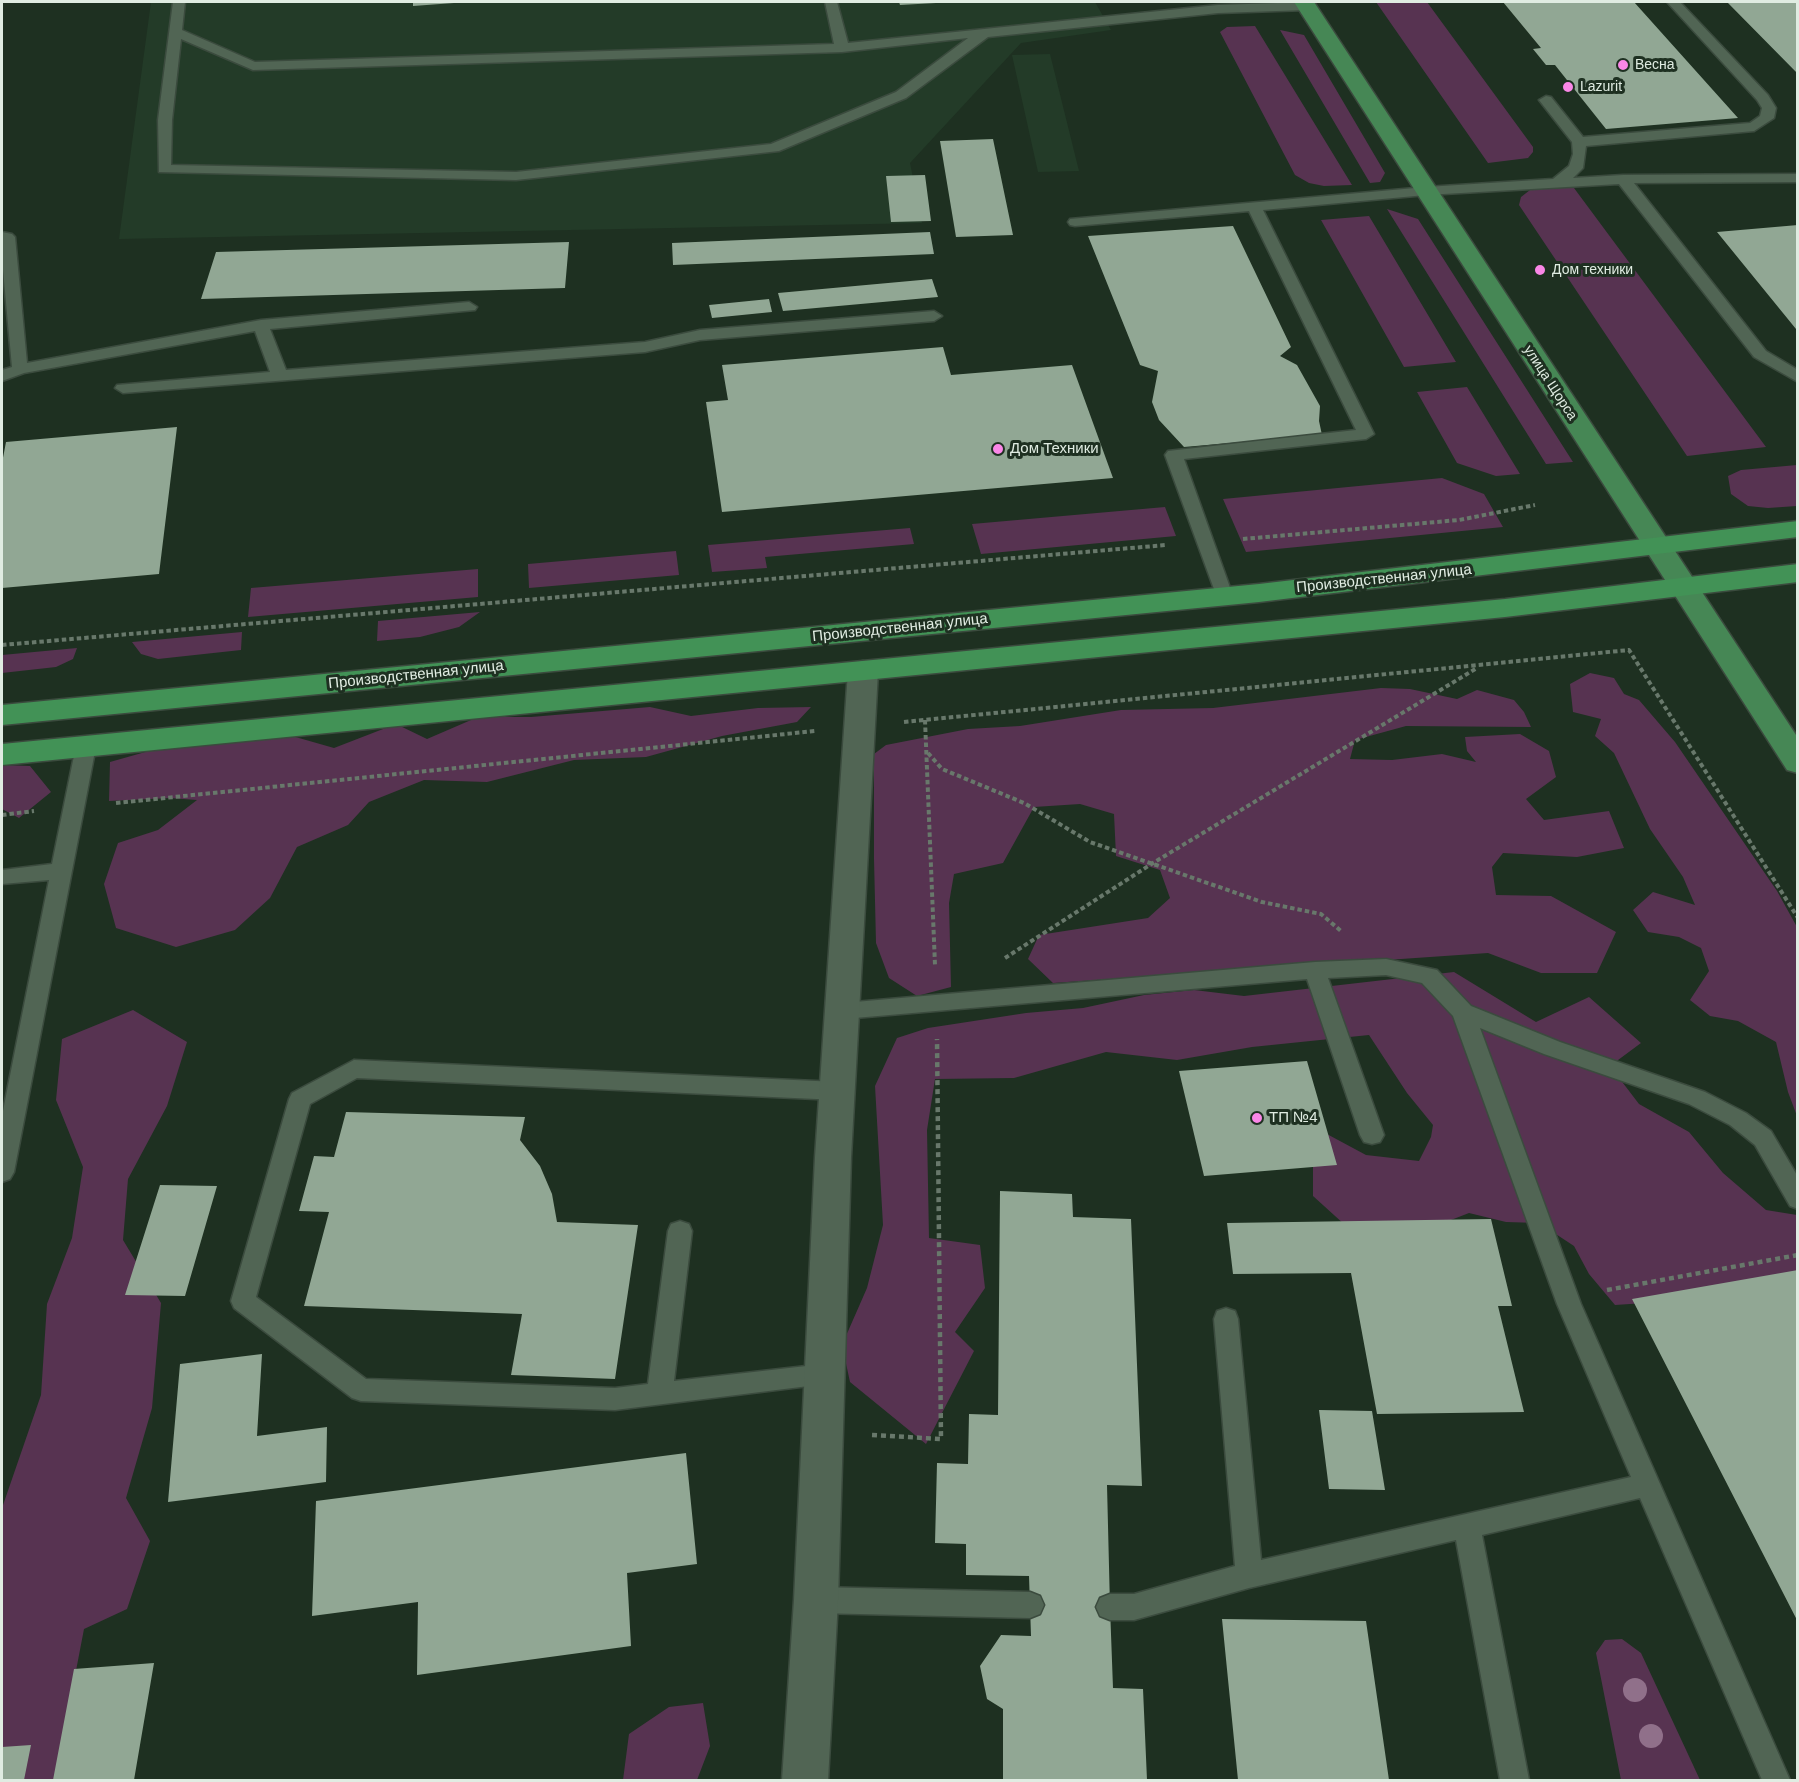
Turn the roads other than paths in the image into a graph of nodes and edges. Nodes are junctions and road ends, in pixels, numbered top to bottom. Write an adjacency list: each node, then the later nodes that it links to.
1 (179, 2): 7 (lane)
2 (831, 2): 9 (lane)
3 (1172, 2): 6 (lane)
4 (1673, 2): 11 (lane)
5 (1305, 4): 6 (lane); 15 (main road, улица Щорса)
6 (1218, 9): 8 (lane)
7 (176, 32): 8 (lane); 9 (lane)
8 (984, 33): 9 (lane)
9 (842, 48)
10 (1546, 100): 11 (lane)
11 (1579, 142): 14 (lane)
12 (1797, 178): 13 (lane)
13 (1623, 179): 14 (lane); 25 (lane)
14 (1557, 183): 15 (lane)
15 (1426, 191): 16 (lane); 28 (main road, улица Щорса)
16 (1254, 207): 17 (lane); 31 (lane)
17 (1075, 222)
18 (2, 237): 22 (lane)
19 (469, 307): 21 (lane)
20 (934, 316): 24 (lane)
21 (261, 325): 22 (lane); 24 (lane)
22 (20, 369): 23 (lane)
23 (2, 376)
24 (280, 376): 26 (lane)
25 (1797, 377)
26 (123, 388)
27 (1797, 529): 28 (highway, Производственная улица)
28 (1655, 547): 30 (main road, улица Щорса); 31 (highway, Производственная улица)
29 (1797, 573): 30 (highway)
30 (1682, 586): 32 (highway); 36 (main road, улица Щорса)
31 (1224, 596): 33 (highway, Производственная улица)
32 (863, 671): 34 (highway); 40 (street)
33 (2, 715)
34 (86, 746): 35 (highway); 37 (lane)
35 (2, 754)
36 (1797, 763)
37 (61, 871): 38 (lane); 42 (lane)
38 (2, 877)
39 (1316, 970): 40 (lane); 41 (lane); 44 (lane)
40 (843, 1011): 43 (street)
41 (1463, 1012): 46 (lane); 51 (lane)
42 (11, 1073): 45 (lane)
43 (838, 1091): 49 (street); 50 (lane)
44 (1372, 1135)
45 (2, 1172)
46 (1797, 1199)
47 (680, 1231): 50 (lane)
48 (1226, 1319): 53 (lane)
49 (824, 1375): 50 (lane); 54 (street)
50 (660, 1394)
51 (1647, 1485): 52 (lane); 59 (lane)
52 (1467, 1527): 53 (lane); 58 (lane)
53 (1249, 1575): 56 (lane)
54 (816, 1600): 55 (lane); 57 (street)
55 (1030, 1605)
56 (1110, 1607)
57 (805, 1780)
58 (1515, 1780)
59 (1776, 1780)

